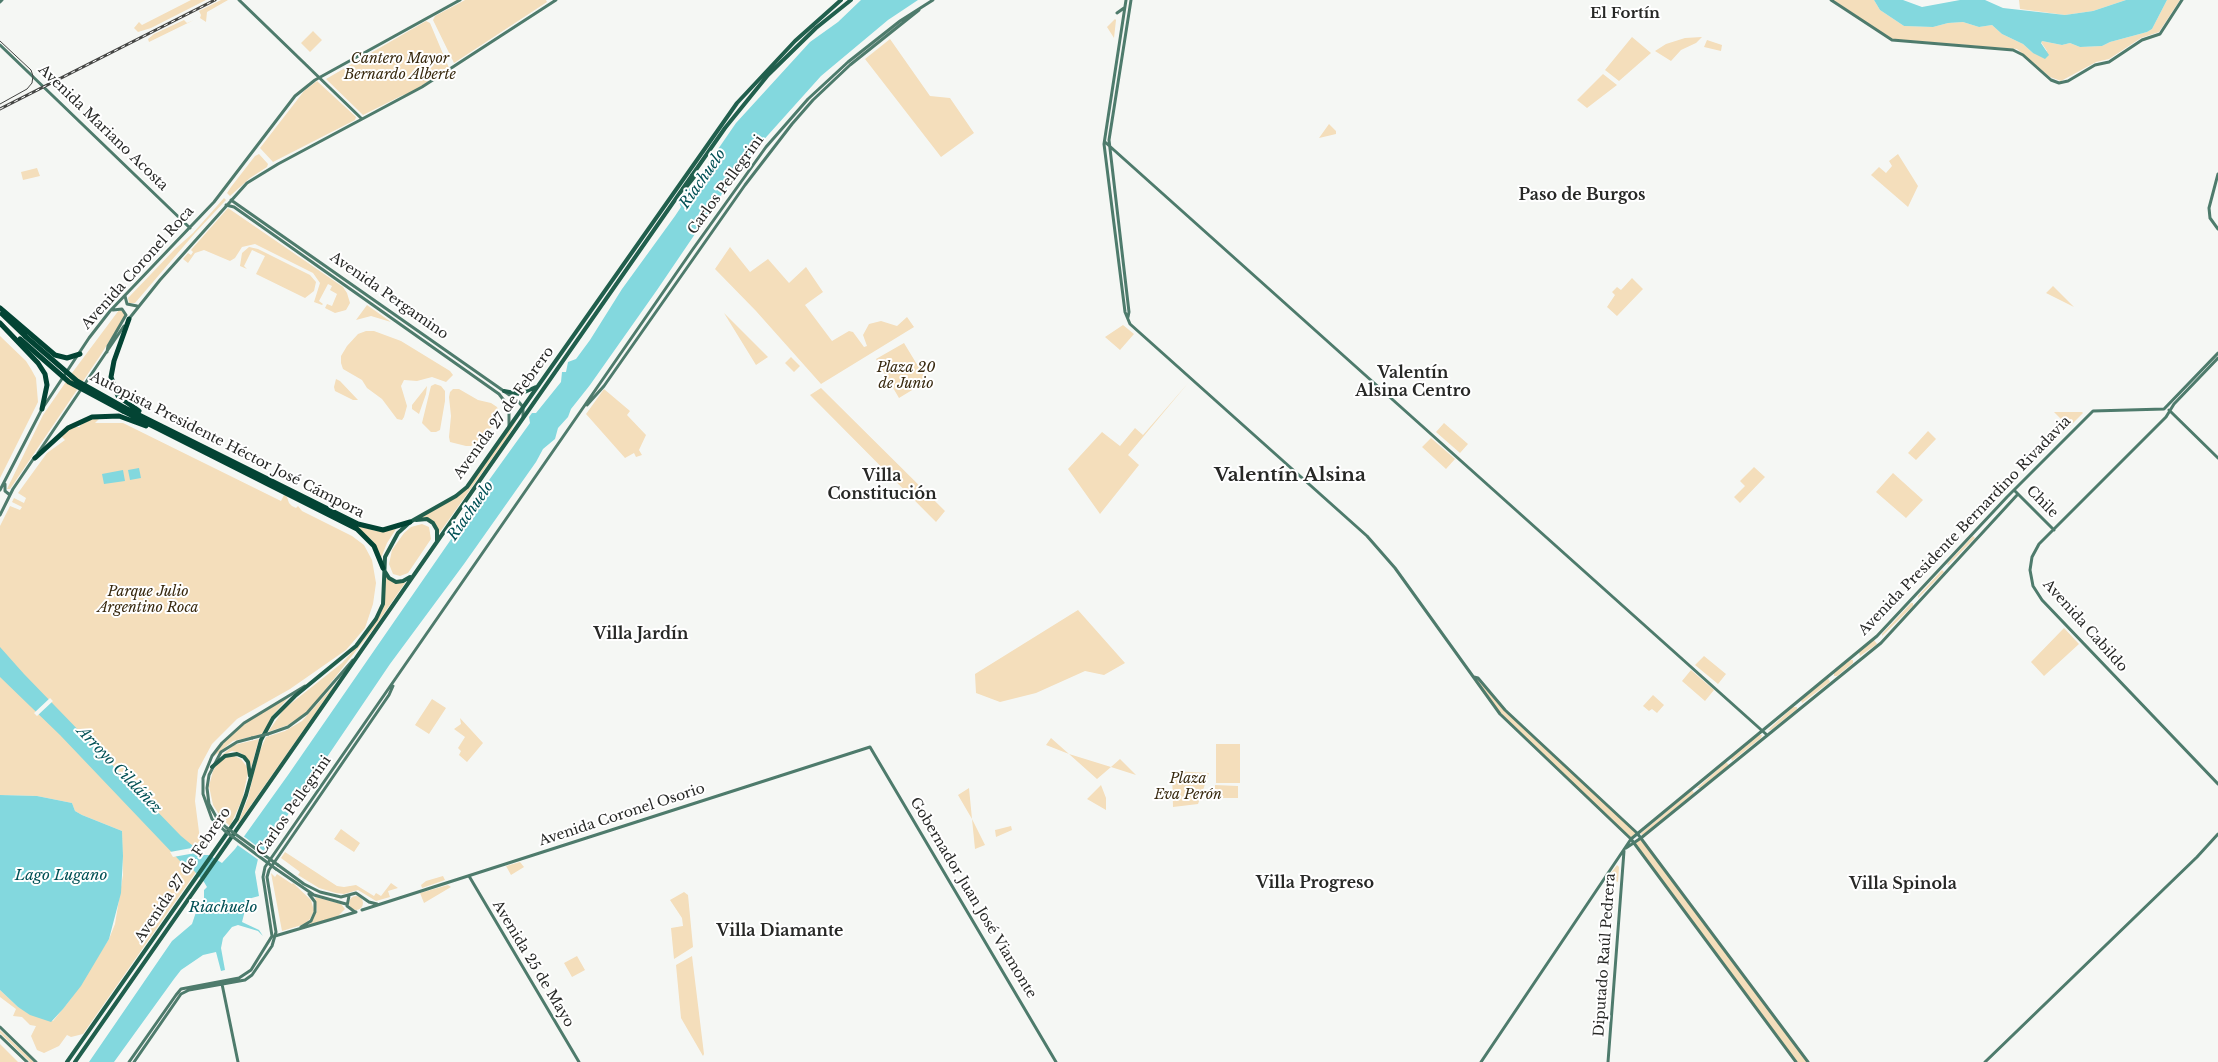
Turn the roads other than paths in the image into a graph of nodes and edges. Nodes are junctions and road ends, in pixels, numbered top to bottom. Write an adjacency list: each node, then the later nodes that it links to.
1 (239, 0): 19 (main road)
2 (460, 0): 19 (main road, Avenida Coronel Roca)
3 (556, 0): 11 (main road, Avenida Coronel Roca)
4 (841, 0): 14 (main road, Avenida 27 de Febrero)
5 (851, 0): 15 (main road)
6 (933, 0): 95 (main road, Carlos Pellegrini)
7 (1126, 0): 12 (main road)
8 (1131, 0): 22 (main road)
9 (1831, 0): 10 (main road)
10 (2182, 0)
11 (550, 2): 20 (main road, Avenida Coronel Roca)
12 (1124, 8): 13 (main road); 21 (main road)
13 (1117, 13)
14 (813, 23): 15 (main road); 17 (main road, Avenida 27 de Febrero)
15 (816, 28): 18 (main road)
16 (0, 45): 28 (main road, Avenida Mariano Acosta)
17 (772, 63): 18 (main road); 23 (main road, Avenida 27 de Febrero)
18 (776, 67): 25 (main road)
19 (320, 78): 20 (main road); 28 (main road, Avenida Coronel Roca)
20 (362, 119): 26 (main road, Avenida Coronel Roca)
21 (1104, 140): 22 (main road); 34 (main road)
22 (1110, 146): 34 (main road); 69 (main road)
23 (688, 172): 25 (main road); 42 (main road, Avenida 27 de Febrero)
24 (2218, 174): 29 (main road)
25 (692, 175): 49 (main road, Avenida 27 de Febrero)
26 (231, 200): 27 (main road, Avenida Coronel Roca); 43 (main road, Avenida Pergamino)
27 (226, 205): 31 (main road, Avenida Coronel Roca); 50 (main road, Avenida Pergamino)
28 (190, 228): 30 (main road, Avenida Coronel Roca)
29 (2218, 229)
30 (125, 296): 31 (main road); 33 (main road, Avenida Coronel Roca)
31 (138, 306): 36 (main road, Avenida Coronel Roca)
32 (0, 310): 40 (highway); 46 (highway, Autopista Presidente Héctor José Cámpora, bridge)
33 (110, 312): 38 (main road); 40 (main road, Avenida Coronel Roca)
34 (1127, 317): 67 (main road)
35 (0, 319): 46 (highway, Autopista Presidente Héctor José Cámpora, bridge)
36 (129, 319): 38 (main road, Avenida Coronel Roca); 51 (highway)
37 (0, 323): 45 (highway)
38 (107, 352): 53 (main road, Avenida Coronel Roca)
39 (2218, 353): 47 (main road)
40 (80, 354): 45 (main road, Avenida Coronel Roca)
41 (2218, 358): 48 (main road)
42 (540, 384): 43 (main road); 44 (main road, Avenida 27 de Febrero)
43 (504, 391): 44 (main road, Avenida Pergamino)
44 (523, 407): 49 (main road); 50 (main road, Avenida 27 de Febrero)
45 (42, 409): 55 (main road, Avenida Coronel Roca)
46 (124, 409): 51 (highway, Autopista Presidente Héctor José Cámpora); 52 (highway, Autopista Presidente Héctor José Cámpora)
47 (2164, 409): 48 (main road, Avenida Presidente Bernardino Rivadavia); 57 (main road, Avenida Presidente Bernardino Rivadavia)
48 (2169, 410): 54 (main road); 62 (main road, Avenida Cabildo)
49 (522, 419): 63 (main road, Avenida 27 de Febrero)
50 (509, 426): 61 (main road, Avenida 27 de Febrero)
51 (171, 430): 61 (highway, Autopista Presidente Héctor José Cámpora)
52 (174, 437): 53 (highway); 64 (highway, Autopista Presidente Héctor José Cámpora)
53 (34, 458): 59 (main road, Avenida Coronel Roca)
54 (2218, 458)
55 (11, 470): 56 (main road, Avenida Coronel Roca); 59 (main road)
56 (0, 490)
57 (2014, 490): 58 (main road, Chile); 69 (main road, Avenida Presidente Bernardino Rivadavia)
58 (2018, 494): 62 (main road, Chile); 70 (main road, Avenida Presidente Bernardino Rivadavia)
59 (10, 495): 60 (main road, Avenida Coronel Roca)
60 (0, 515)
61 (410, 522): 63 (main road); 64 (main road, Avenida 27 de Febrero)
62 (2054, 530): 74 (main road, Avenida Cabildo)
63 (437, 541): 65 (main road, Avenida 27 de Febrero)
64 (383, 568): 65 (main road); 68 (main road, Avenida 27 de Febrero)
65 (413, 574): 66 (main road, Avenida 27 de Febrero)
66 (362, 650): 72 (main road, bridge); 82 (main road, Avenida 27 de Febrero)
67 (1474, 677): 76 (main road); 79 (main road)
68 (310, 684): 73 (main road, Avenida 27 de Febrero); 75 (main road)
69 (1763, 730): 70 (main road); 76 (main road, Avenida Presidente Bernardino Rivadavia)
70 (1767, 735): 78 (main road, Avenida Presidente Bernardino Rivadavia)
71 (870, 747): 84 (main road, Avenida Coronel Osorio); 107 (main road, Gobernador Juan José Viamonte)
72 (212, 767): 73 (main road); 75 (main road)
73 (250, 783): 82 (main road, Avenida 27 de Febrero)
74 (2218, 784)
75 (226, 830): 83 (main road, bridge)
76 (1637, 833): 78 (main road); 79 (main road, Avenida Presidente Bernardino Rivadavia)
77 (2218, 834): 112 (main road)
78 (1641, 838): 80 (main road, Avenida Presidente Bernardino Rivadavia); 111 (main road)
79 (1631, 839): 80 (main road); 81 (main road, Avenida Presidente Bernardino Rivadavia)
80 (1634, 844): 81 (main road, Avenida Presidente Bernardino Rivadavia); 110 (main road)
81 (1625, 849): 108 (main road, Avenida Presidente Bernardino Rivadavia); 109 (main road, Diputado Raúl Pedrera)
82 (213, 858): 85 (main road, Avenida 27 de Febrero)
83 (277, 867): 86 (main road); 87 (main road)
84 (469, 876): 89 (main road, Avenida Coronel Osorio); 106 (main road, Avenida 25 de Mayo)
85 (197, 882): 101 (main road, Avenida 27 de Febrero); 102 (main road, Avenida 27 de Febrero)
86 (307, 891): 90 (main road); 94 (main road)
87 (349, 896): 88 (main road); 90 (main road)
88 (363, 897): 89 (main road); 91 (main road)
89 (380, 904): 91 (main road, Avenida Coronel Osorio)
90 (346, 905): 92 (main road); 93 (main road)
91 (362, 910): 92 (main road)
92 (356, 912): 93 (main road)
93 (336, 918): 94 (main road)
94 (296, 930): 95 (main road)
95 (274, 936): 96 (main road)
96 (222, 983): 103 (main road); 104 (main road); 105 (main road)
97 (0, 1027): 100 (main road)
98 (0, 1036): 99 (main road)
99 (27, 1062)
100 (36, 1062)
101 (67, 1062)
102 (75, 1062)
103 (129, 1062)
104 (134, 1062)
105 (238, 1062)
106 (579, 1062)
107 (1056, 1062)
108 (1481, 1062)
109 (1608, 1062)
110 (1796, 1062)
111 (1808, 1062)
112 (1986, 1062)

